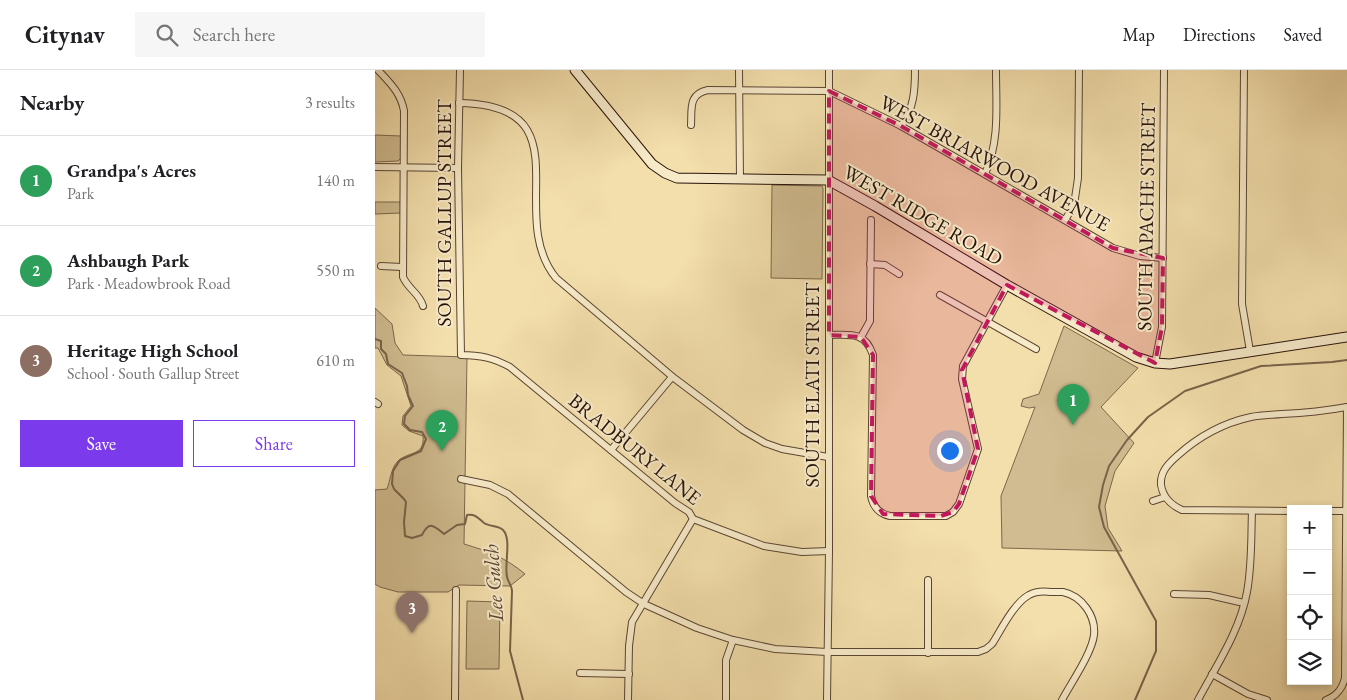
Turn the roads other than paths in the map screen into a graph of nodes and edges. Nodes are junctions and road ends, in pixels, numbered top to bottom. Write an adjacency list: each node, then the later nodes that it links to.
1 (378, 70): 17 (street)
2 (460, 70): 13 (street, SOUTH GALLUP STREET)
3 (575, 70): 20 (street, WEST RIDGE ROAD)
4 (739, 70): 12 (street)
5 (829, 70): 11 (street, SOUTH ELATI STREET)
6 (915, 70): 15 (street)
7 (996, 70): 19 (street)
8 (1079, 70): 23 (street)
9 (1164, 70): 24 (street, SOUTH APACHE STREET)
10 (1244, 70): 38 (street)
11 (829, 90): 12 (street, WEST BRIARWOOD AVENUE); 15 (street, WEST BRIARWOOD AVENUE); 21 (street, SOUTH ELATI STREET)
12 (739, 91): 14 (street, WEST BRIARWOOD AVENUE); 20 (street)
13 (459, 103): 18 (street, SOUTH GALLUP STREET); 41 (street)
14 (691, 126)
15 (901, 126): 19 (street, WEST BRIARWOOD AVENUE)
16 (375, 166): 17 (street)
17 (404, 167): 18 (street); 27 (street)
18 (459, 168): 39 (street, SOUTH GALLUP STREET)
19 (985, 174): 23 (street, WEST BRIARWOOD AVENUE)
20 (740, 179): 21 (street, WEST RIDGE ROAD)
21 (828, 180): 29 (street, WEST RIDGE ROAD); 34 (street, SOUTH ELATI STREET)
22 (871, 220): 25 (street)
23 (1065, 220): 24 (street, WEST BRIARWOOD AVENUE)
24 (1163, 258): 40 (street, SOUTH APACHE STREET)
25 (871, 264): 28 (street); 35 (street)
26 (381, 266): 27 (street)
27 (402, 267): 31 (street)
28 (899, 274)
29 (1007, 285): 32 (street); 40 (street, WEST RIDGE ROAD)
30 (940, 295): 32 (street)
31 (423, 306)
32 (988, 322): 35 (street); 37 (street)
33 (1347, 330): 38 (street, WEST RIDGE ROAD)
34 (829, 335): 35 (street); 44 (street, SOUTH ELATI STREET)
35 (861, 337)
36 (1347, 337): 38 (street, WEST RIDGE ROAD)
37 (1035, 349)
38 (1251, 351): 40 (street, WEST RIDGE ROAD)
39 (461, 355): 43 (street, BRADBURY LANE)
40 (1155, 364)
41 (672, 377): 43 (street); 44 (street)
42 (1347, 407): 46 (street); 51 (street)
43 (611, 450): 52 (street, BRADBURY LANE)
44 (829, 457): 53 (street, SOUTH ELATI STREET)
45 (461, 479): 58 (street)
46 (1165, 496): 47 (street); 48 (street)
47 (1153, 501)
48 (1252, 511): 49 (street); 57 (street)
49 (1287, 511)
50 (1332, 511): 51 (street)
51 (1346, 511): 72 (street)
52 (693, 519): 53 (street, BRADBURY LANE); 58 (street)
53 (829, 551): 60 (street, SOUTH ELATI STREET)
54 (928, 580): 61 (street)
55 (456, 590): 65 (street)
56 (1173, 594): 57 (street)
57 (1244, 603): 64 (street)
58 (645, 604): 59 (street); 63 (street)
59 (733, 640): 60 (street); 67 (street)
60 (827, 652): 61 (street); 68 (street, SOUTH ELATI STREET)
61 (928, 653): 69 (street)
62 (580, 673): 63 (street)
63 (629, 674): 66 (street)
64 (1212, 674): 70 (street); 71 (street)
65 (455, 700)
66 (628, 700)
67 (725, 700)
68 (827, 700)
69 (1062, 700)
70 (1198, 700)
71 (1267, 700)
72 (1326, 700)

